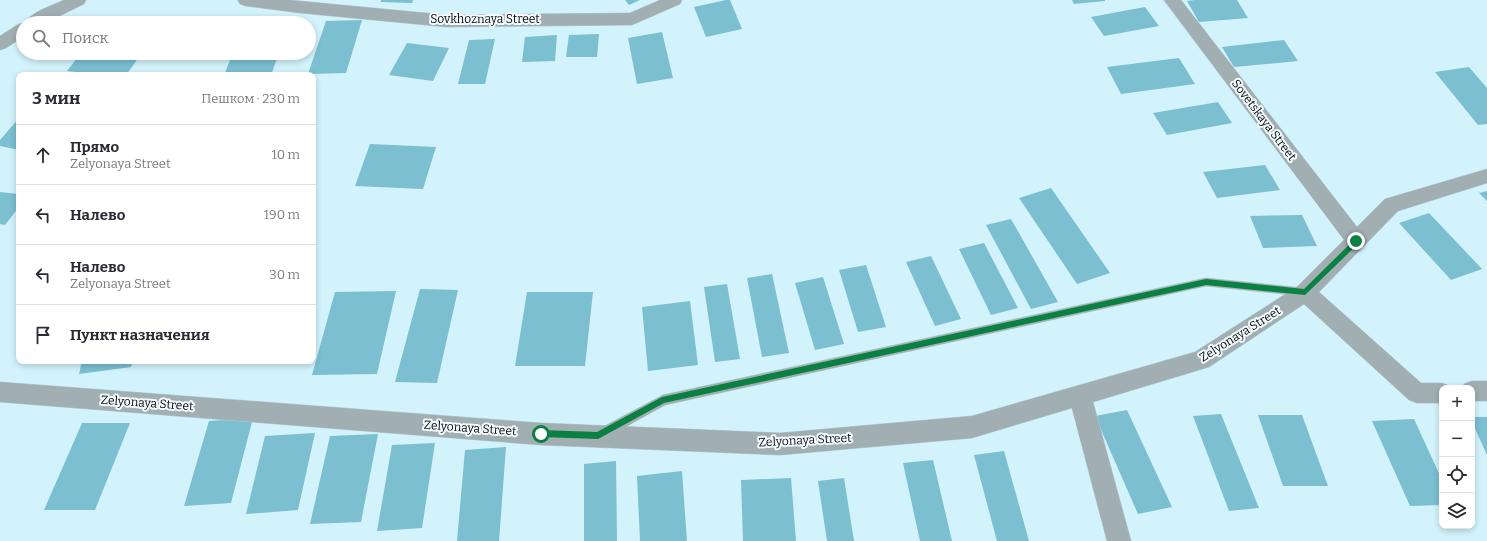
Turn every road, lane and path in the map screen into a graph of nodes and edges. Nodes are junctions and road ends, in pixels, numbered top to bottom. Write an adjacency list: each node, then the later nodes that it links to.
1 (78, 0): 5 (street)
2 (246, 0): 3 (street, Sovkhoznaya Street)
3 (674, 0)
4 (1172, 0): 9 (street, Sovetskaya Street)
5 (43, 16)
6 (16, 34): 7 (street)
7 (0, 44)
8 (1487, 176): 9 (street, Zelyonaya Street)
9 (1356, 241): 10 (street, Zelyonaya Street)
10 (1305, 292): 14 (street); 15 (street, Zelyonaya Street); 16 (lane)
11 (1475, 391): 12 (street)
12 (1487, 391)
13 (0, 392): 16 (street, Zelyonaya Street)
14 (1439, 392)
15 (1080, 396): 16 (street, Zelyonaya Street); 17 (street)
16 (598, 436)
17 (1119, 541)

